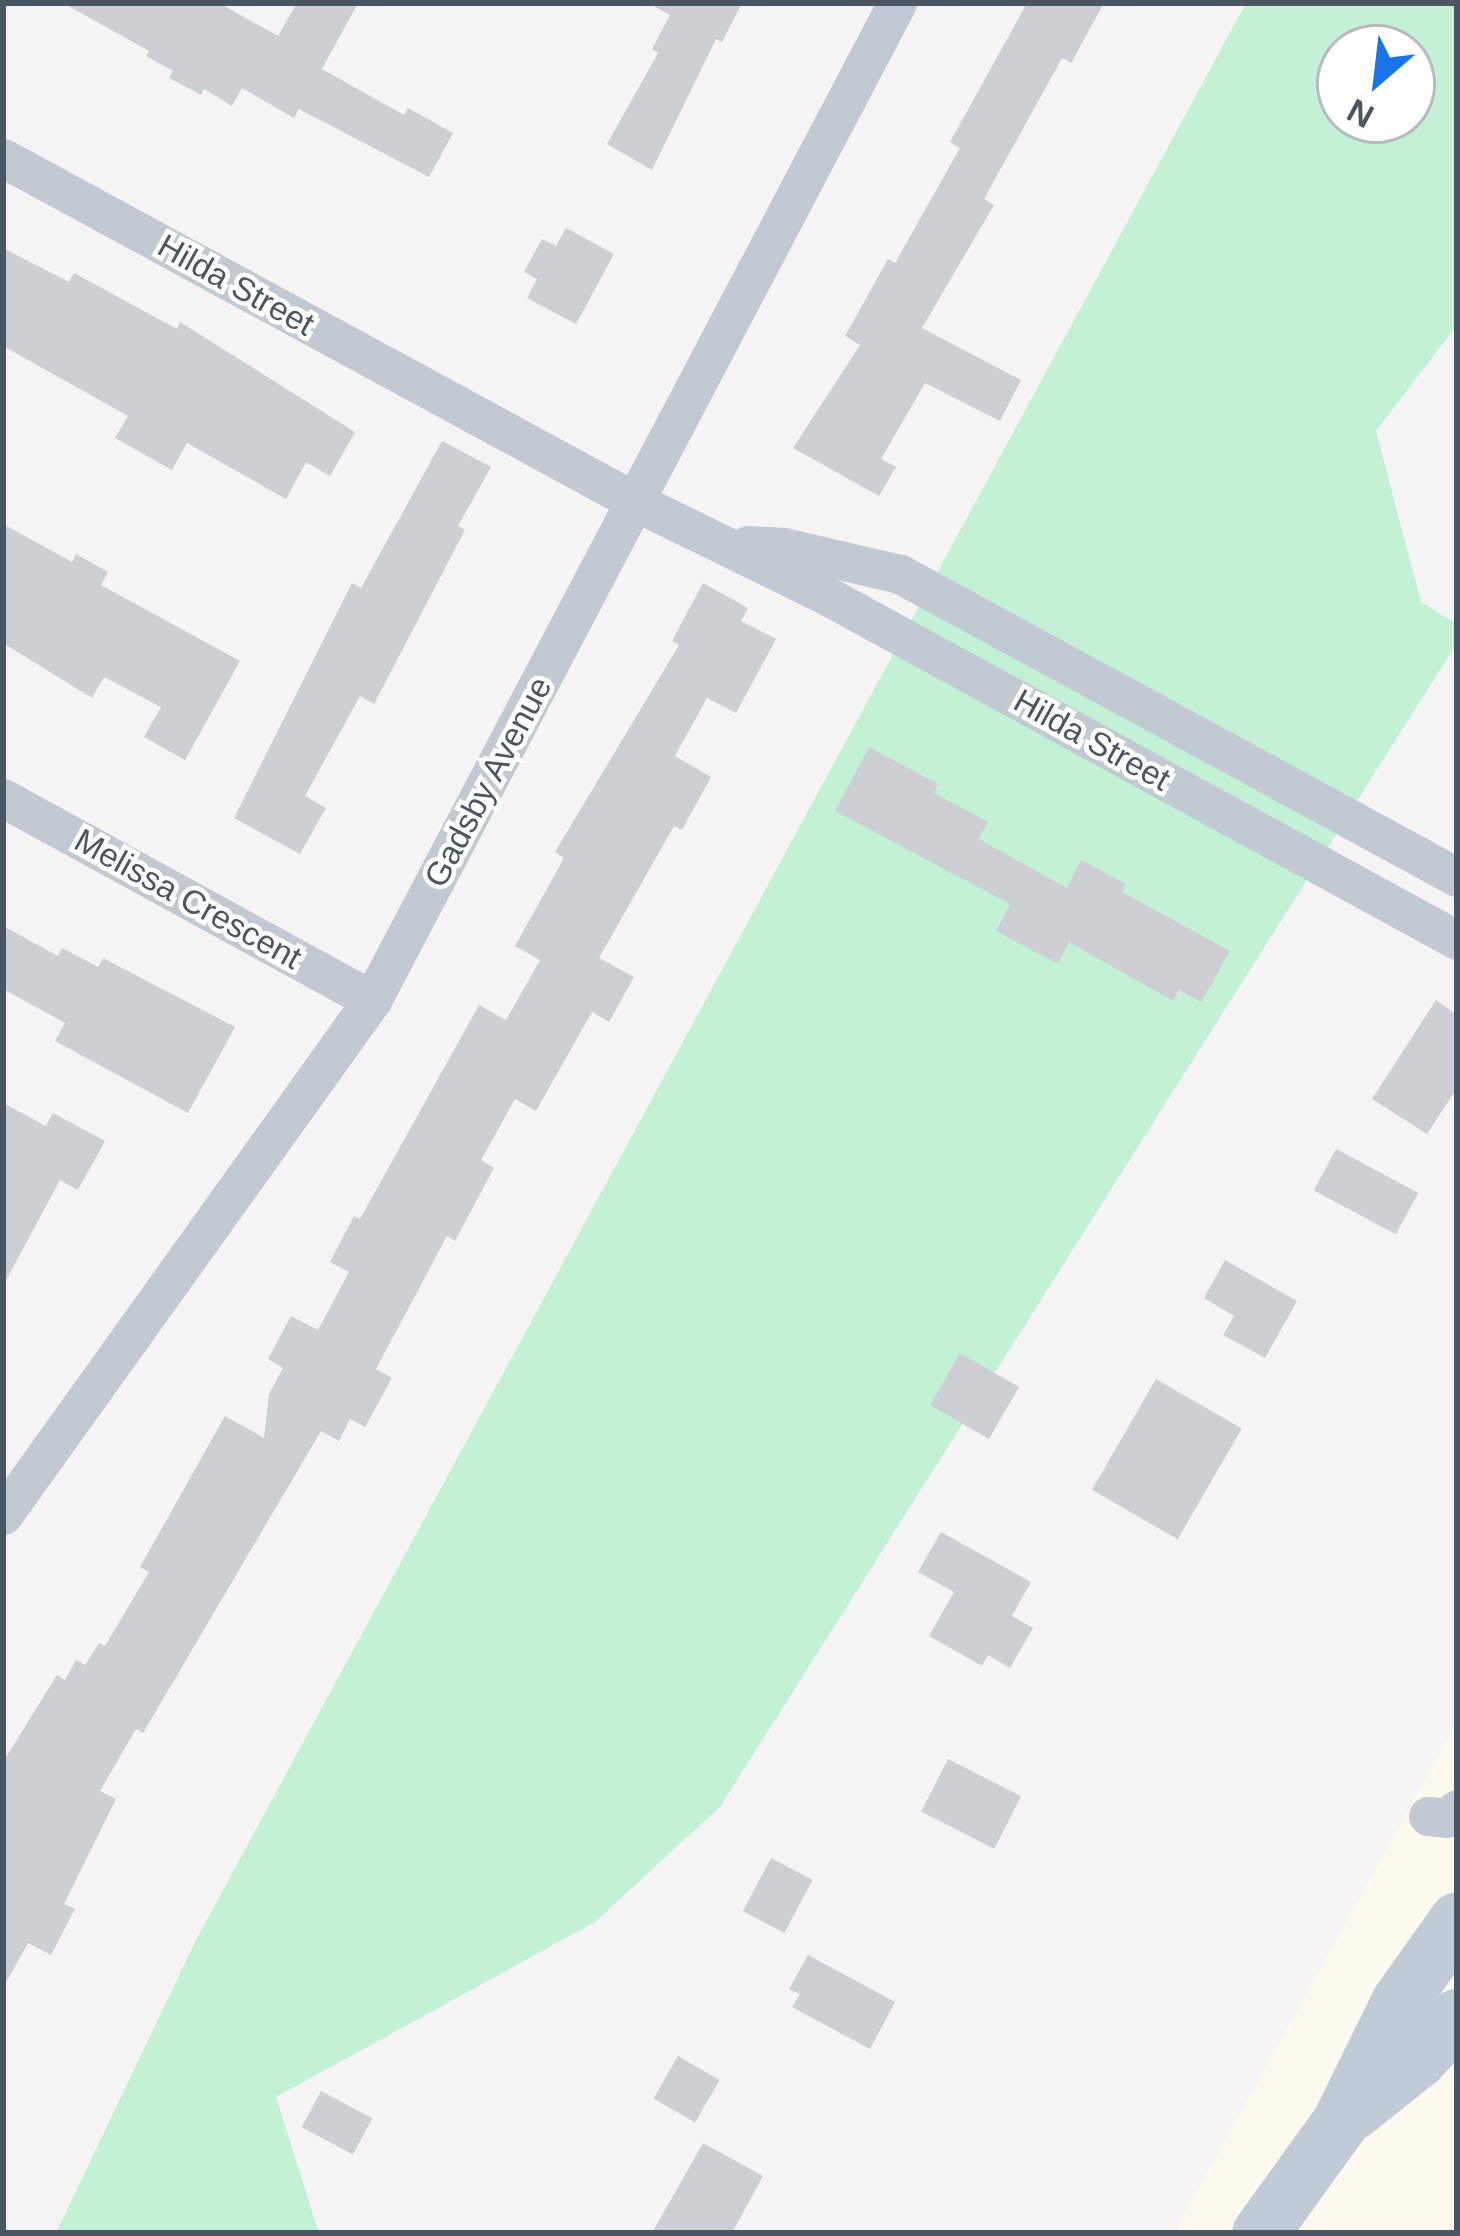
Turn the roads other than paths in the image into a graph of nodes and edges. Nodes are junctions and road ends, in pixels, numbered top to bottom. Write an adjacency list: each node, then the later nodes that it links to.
1 (897, 3): 3 (street, Gadsby Avenue)
2 (3, 158): 3 (street, Hilda Street)
3 (636, 502): 4 (street, Hilda Street); 8 (street, Gadsby Avenue)
4 (724, 544): 6 (street, Hilda Street); 7 (street, Hilda Street)
5 (3, 798): 8 (street, Melissa Crescent)
6 (1457, 877)
7 (1457, 940)
8 (373, 1000): 9 (street, Gadsby Avenue)
9 (3, 1515)
10 (1457, 1920): 12 (main road)
11 (1457, 2017): 12 (main road)
12 (1340, 2122): 13 (main road)
13 (1260, 2233)

